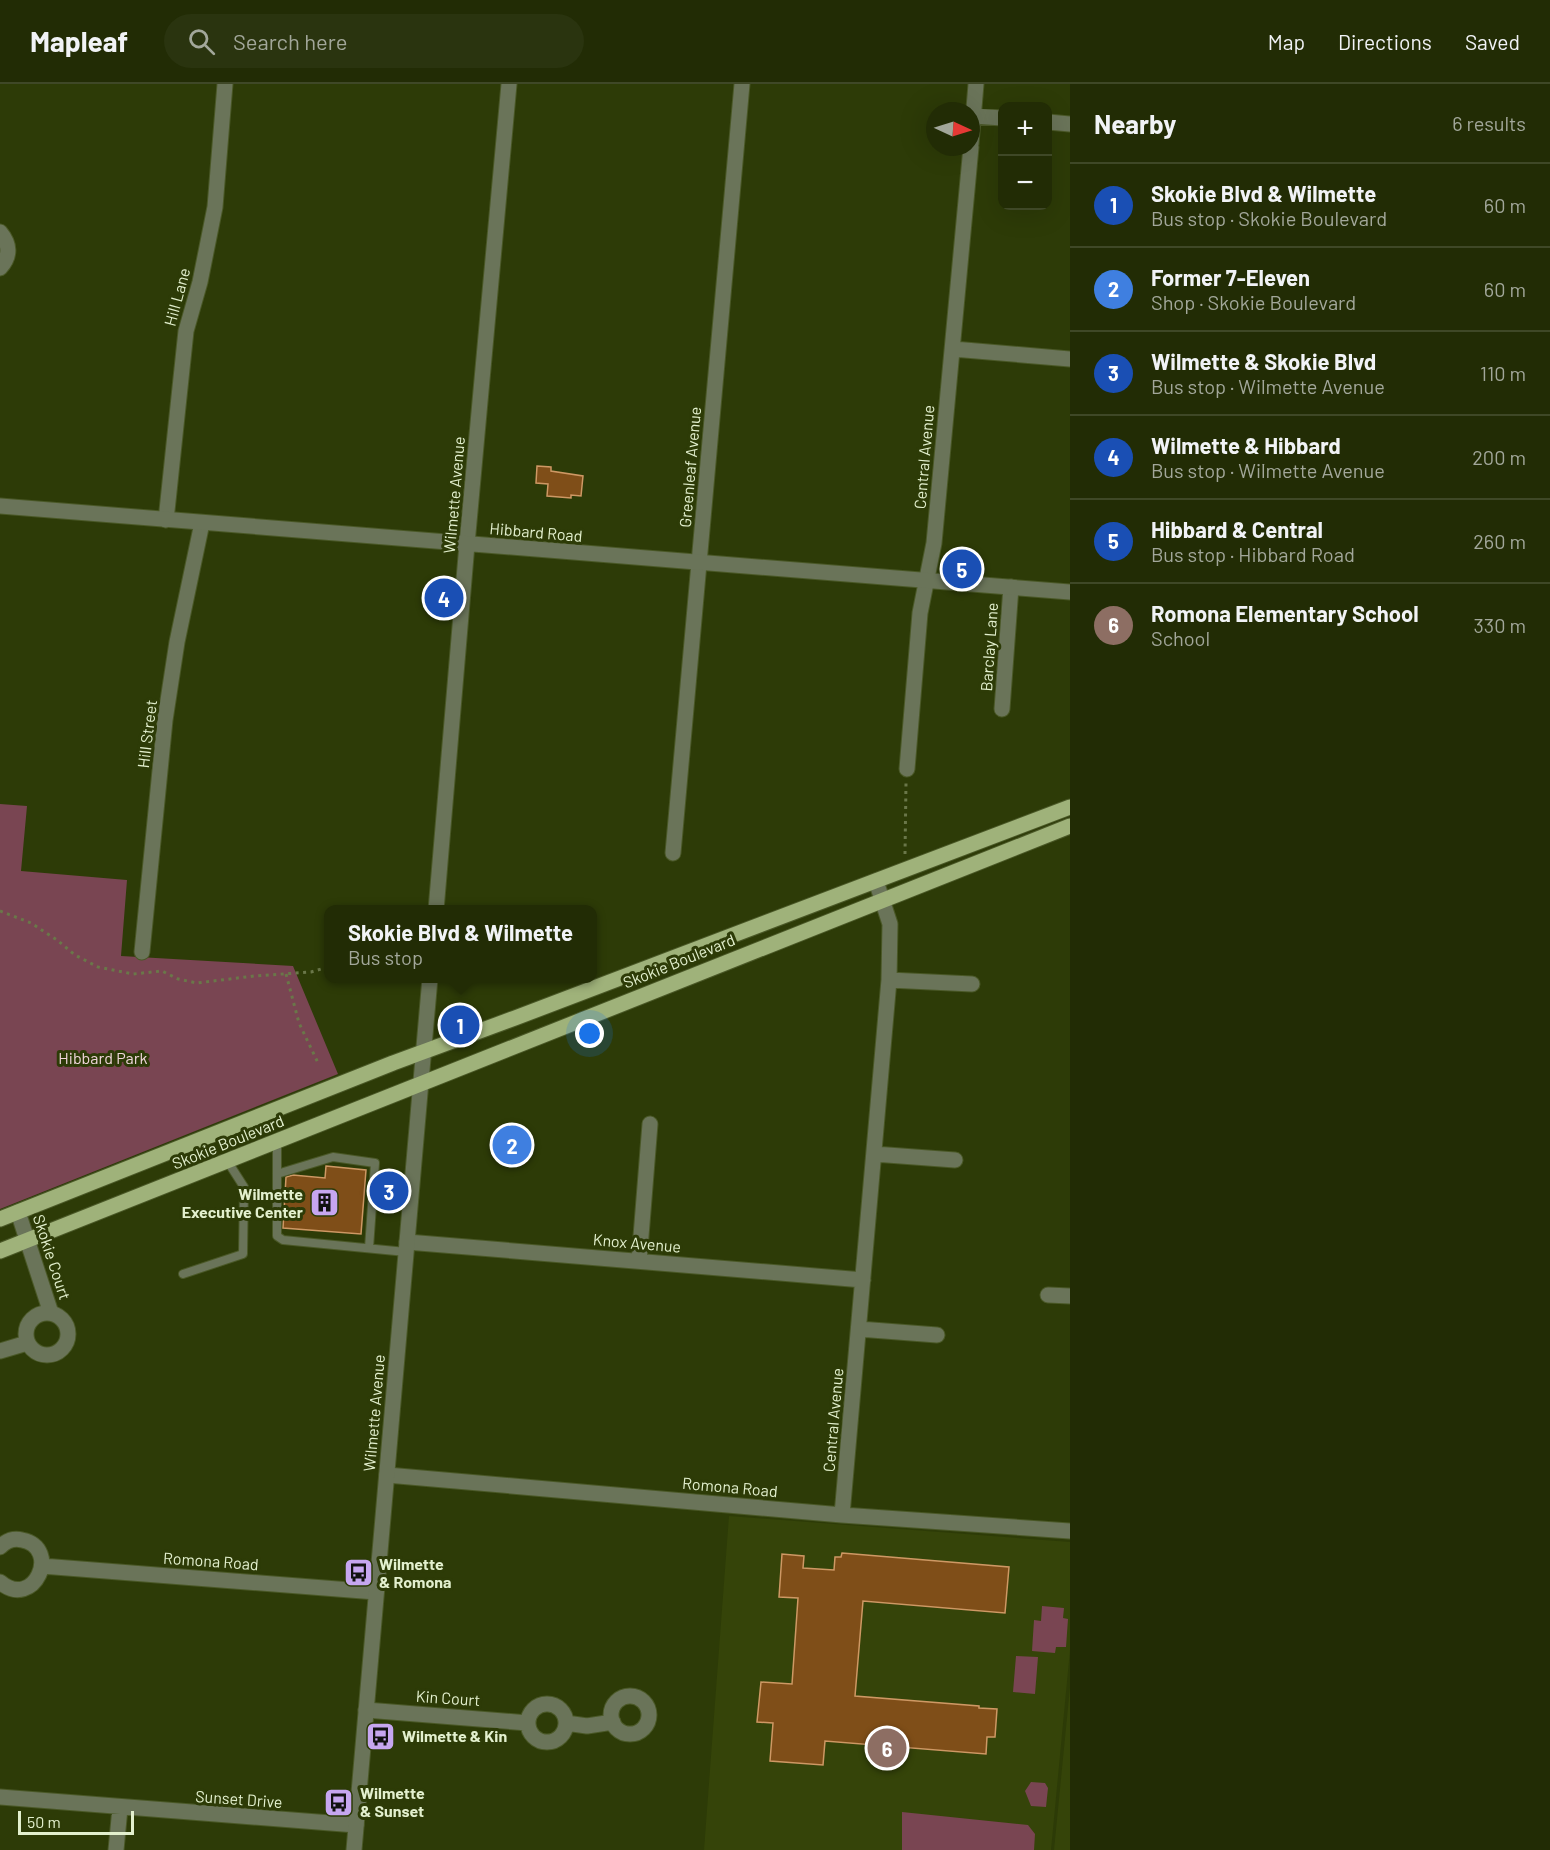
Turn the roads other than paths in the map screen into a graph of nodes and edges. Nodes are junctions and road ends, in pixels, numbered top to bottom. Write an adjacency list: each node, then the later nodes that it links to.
1 (225, 84): 16 (street, Hill Lane)
2 (509, 84): 18 (street, Wilmette Avenue)
3 (742, 84): 19 (street, Greenleaf Avenue)
4 (976, 84): 5 (street, Central Avenue)
5 (975, 102)
6 (980, 116): 7 (street)
7 (998, 118)
8 (1052, 122): 9 (street)
9 (1070, 124)
10 (970, 156): 13 (street, Central Avenue)
11 (0, 232): 12 (street)
12 (0, 268)
13 (952, 350): 14 (street); 20 (street, Central Avenue)
14 (1070, 359)
15 (0, 506): 16 (street, Hibbard Road)
16 (166, 519): 17 (street, Hibbard Road)
17 (202, 523): 18 (street, Hibbard Road); 31 (street, Hill Street)
18 (467, 544): 19 (street, Hibbard Road); 30 (street, Wilmette Avenue)
19 (700, 563): 20 (street, Hibbard Road); 27 (street, Greenleaf Avenue)
20 (927, 581): 21 (street, Hibbard Road); 24 (street, Central Avenue)
21 (1011, 587): 22 (street, Hibbard Road); 23 (street, Barclay Lane)
22 (1070, 592)
23 (1002, 709)
24 (907, 770)
25 (1070, 807): 28 (main road, Skokie Boulevard)
26 (1070, 826): 29 (main road, Skokie Boulevard)
27 (673, 853)
28 (876, 881): 29 (street, Central Avenue); 35 (main road, Skokie Boulevard)
29 (883, 899): 32 (street, Central Avenue); 36 (main road, Skokie Boulevard)
30 (436, 905)
31 (142, 952)
32 (889, 980): 34 (street); 39 (street, Central Avenue)
33 (430, 983): 35 (street, Wilmette Avenue)
34 (972, 984)
35 (424, 1052): 36 (street, Wilmette Avenue); 43 (main road, Skokie Boulevard)
36 (421, 1085): 38 (main road, Skokie Boulevard); 46 (street, Wilmette Avenue)
37 (650, 1124): 49 (street)
38 (277, 1142): 41 (main road, Skokie Boulevard); 42 (lane)
39 (874, 1154): 40 (street); 51 (street, Central Avenue)
40 (955, 1160)
41 (228, 1162): 45 (main road, Skokie Boulevard); 50 (lane)
42 (277, 1174): 47 (lane); 47 (lane)
43 (18, 1212): 44 (main road, Skokie Boulevard); 45 (street, Skokie Court)
44 (0, 1219)
45 (27, 1241): 48 (main road, Skokie Boulevard); 54 (street, Skokie Court)
46 (407, 1247): 47 (lane); 49 (street, Knox Avenue); 59 (street, Wilmette Avenue)
47 (369, 1248)
48 (0, 1251)
49 (639, 1261): 51 (street, Knox Avenue)
50 (183, 1274)
51 (863, 1280): 55 (street, Central Avenue)
52 (1048, 1295): 53 (street)
53 (1070, 1296)
54 (51, 1313): 57 (street, Skokie Court); 57 (street, Skokie Court)
55 (859, 1329): 56 (street); 60 (street, Central Avenue)
56 (937, 1335)
57 (27, 1343): 58 (street)
58 (0, 1351)
59 (387, 1475): 60 (street, Romona Road); 65 (street, Wilmette Avenue)
60 (842, 1515): 61 (street, Romona Road)
61 (1070, 1531)
62 (0, 1547): 63 (street)
63 (42, 1566): 64 (street); 65 (street, Romona Road)
64 (0, 1582)
65 (376, 1592): 66 (street, Wilmette Avenue)
66 (366, 1710): 68 (street, Kin Court); 72 (street, Wilmette Avenue)
67 (613, 1722): 69 (street)
68 (528, 1723): 69 (street); 69 (street)
69 (566, 1723)
70 (0, 1797): 71 (street, Sunset Drive)
71 (120, 1808): 72 (street, Sunset Drive); 73 (street)
72 (356, 1825): 74 (street, Wilmette Avenue)
73 (116, 1850)
74 (354, 1850)

